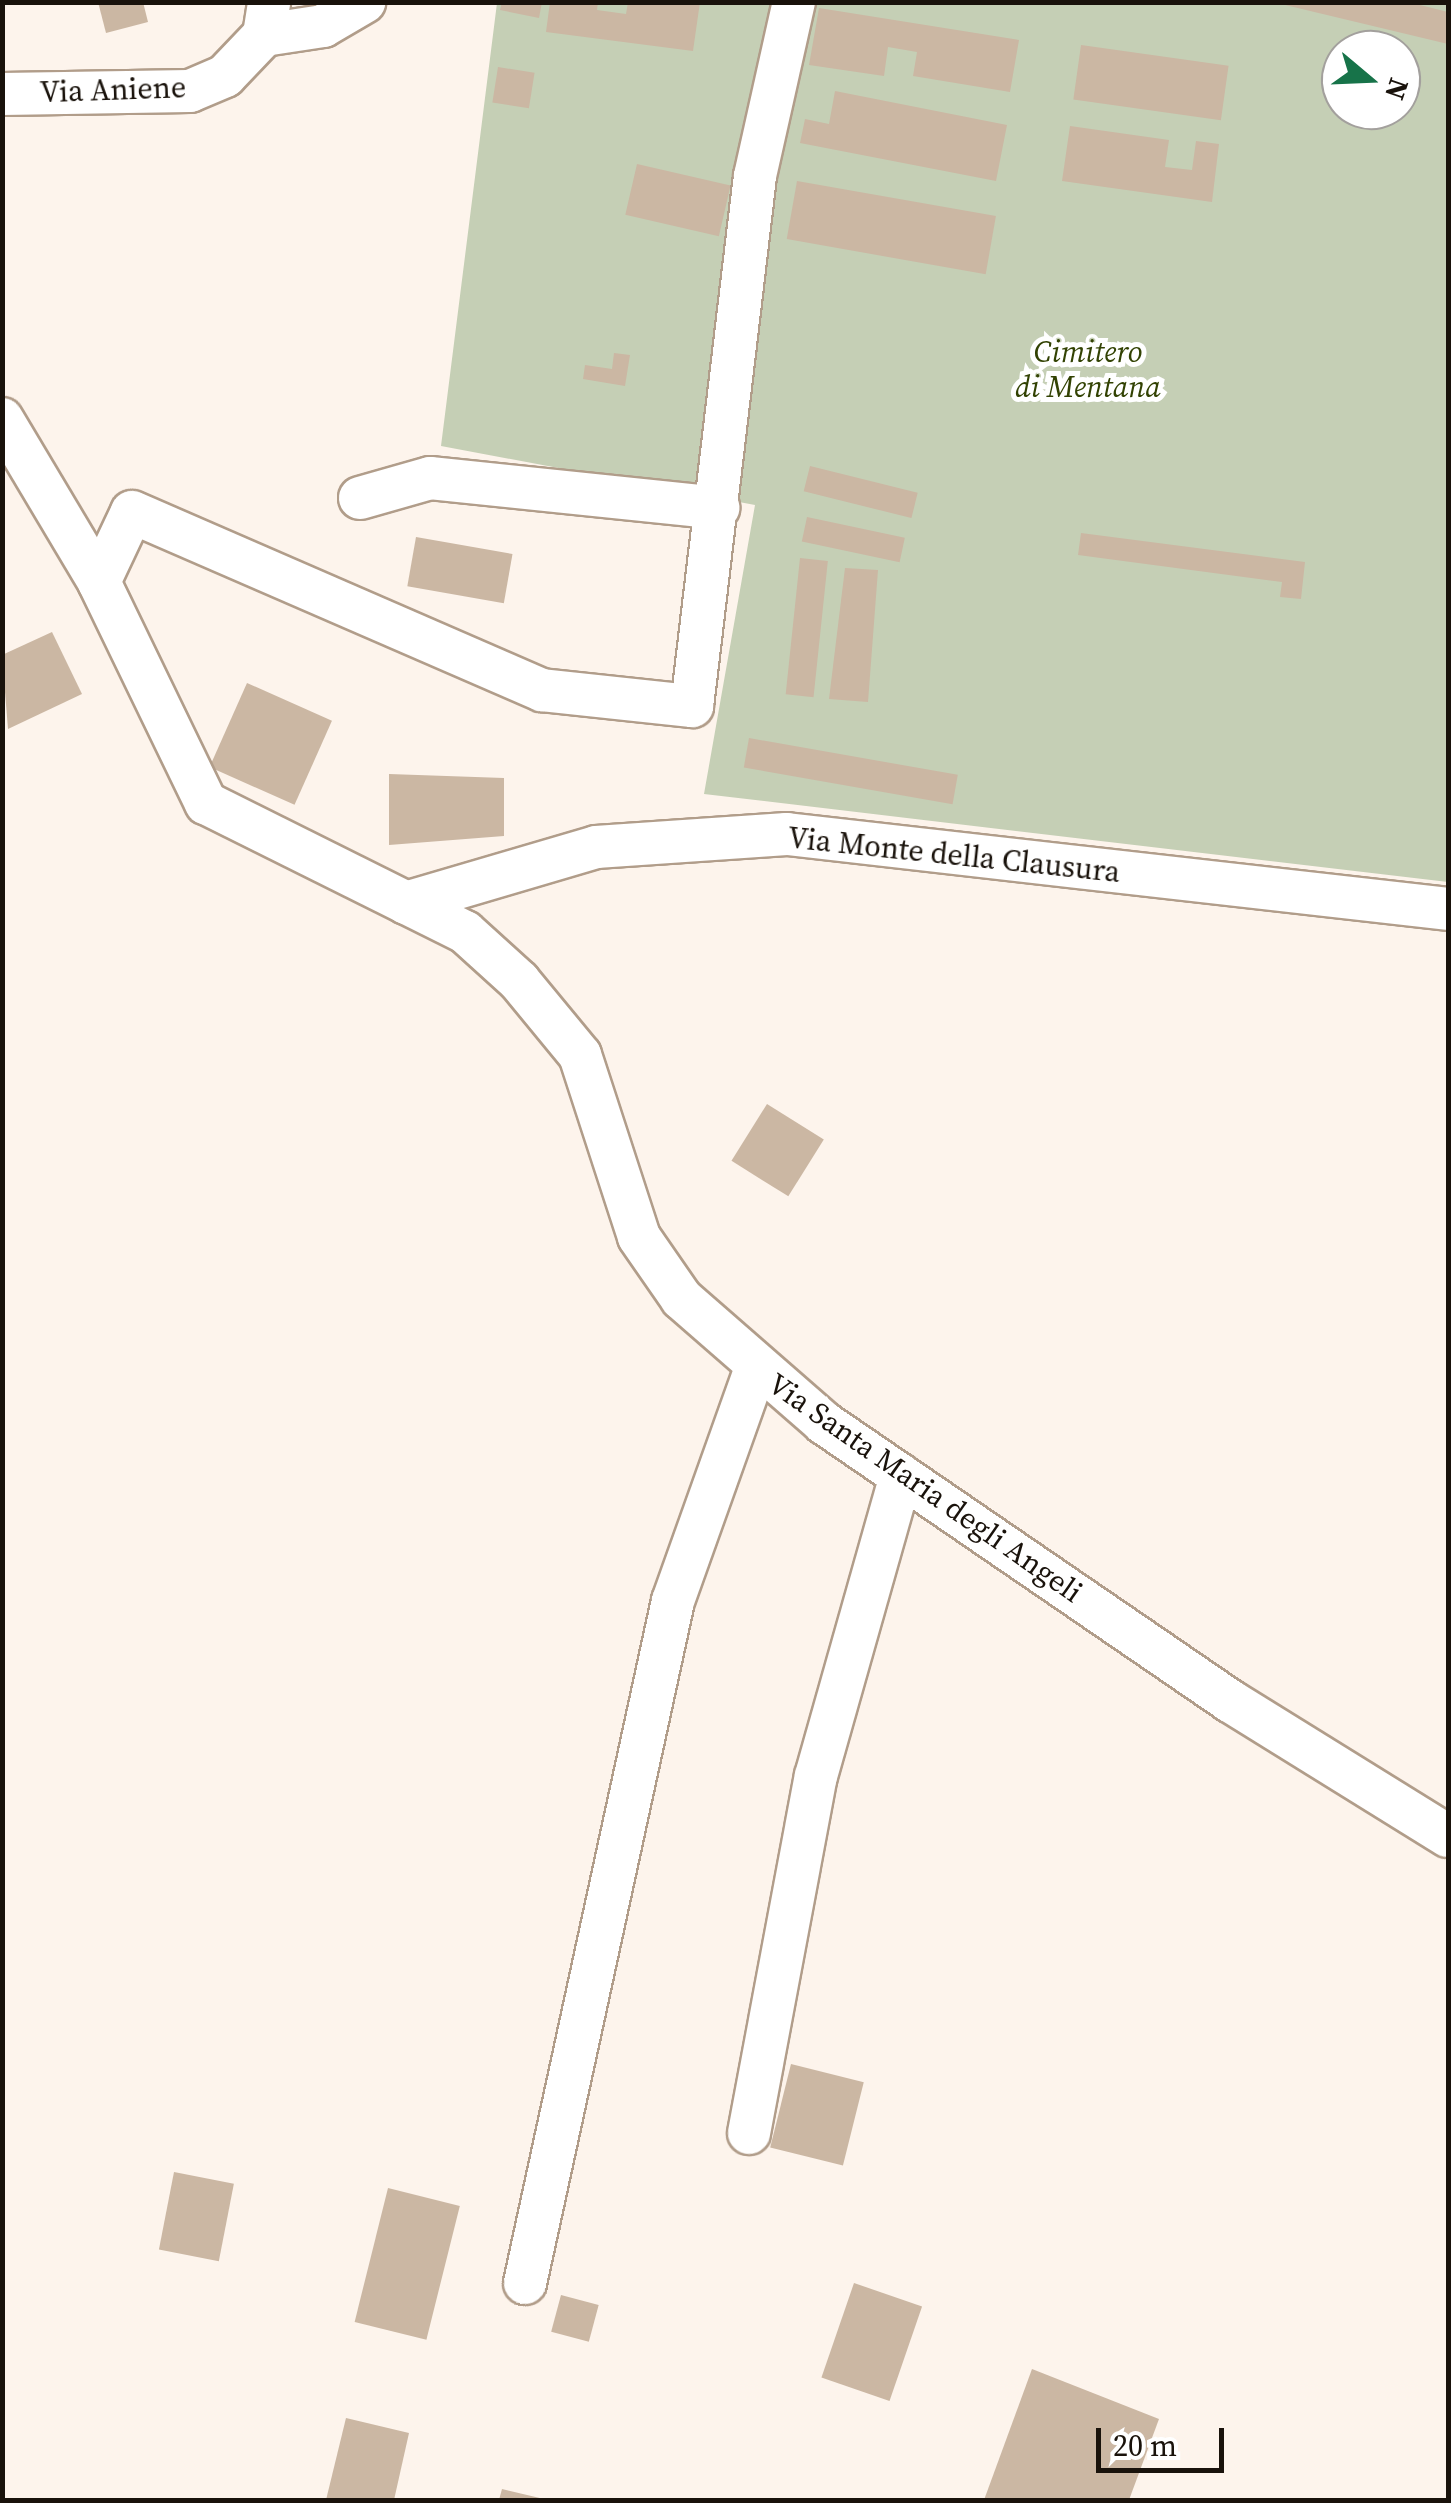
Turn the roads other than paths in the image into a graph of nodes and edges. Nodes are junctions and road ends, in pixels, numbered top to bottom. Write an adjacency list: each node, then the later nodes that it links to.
1 (364, 2): 3 (street, Via Aniene)
2 (794, 2): 7 (street)
3 (266, 19): 4 (street, Via Aniene)
4 (2, 94)
5 (2, 419): 8 (street, Via Santa Maria degli Angeli)
6 (360, 498): 7 (street)
7 (718, 508): 8 (street)
8 (99, 582): 9 (street, Via Santa Maria degli Angeli)
9 (406, 903): 10 (street, Via Monte della Clausura); 11 (street, Via Santa Maria degli Angeli)
10 (1448, 909)
11 (756, 1368): 12 (street, Via Santa Maria degli Angeli); 15 (street)
12 (901, 1476): 13 (street, Via Santa Maria degli Angeli); 14 (street)
13 (1448, 1836)
14 (749, 2132)
15 (525, 2283)

